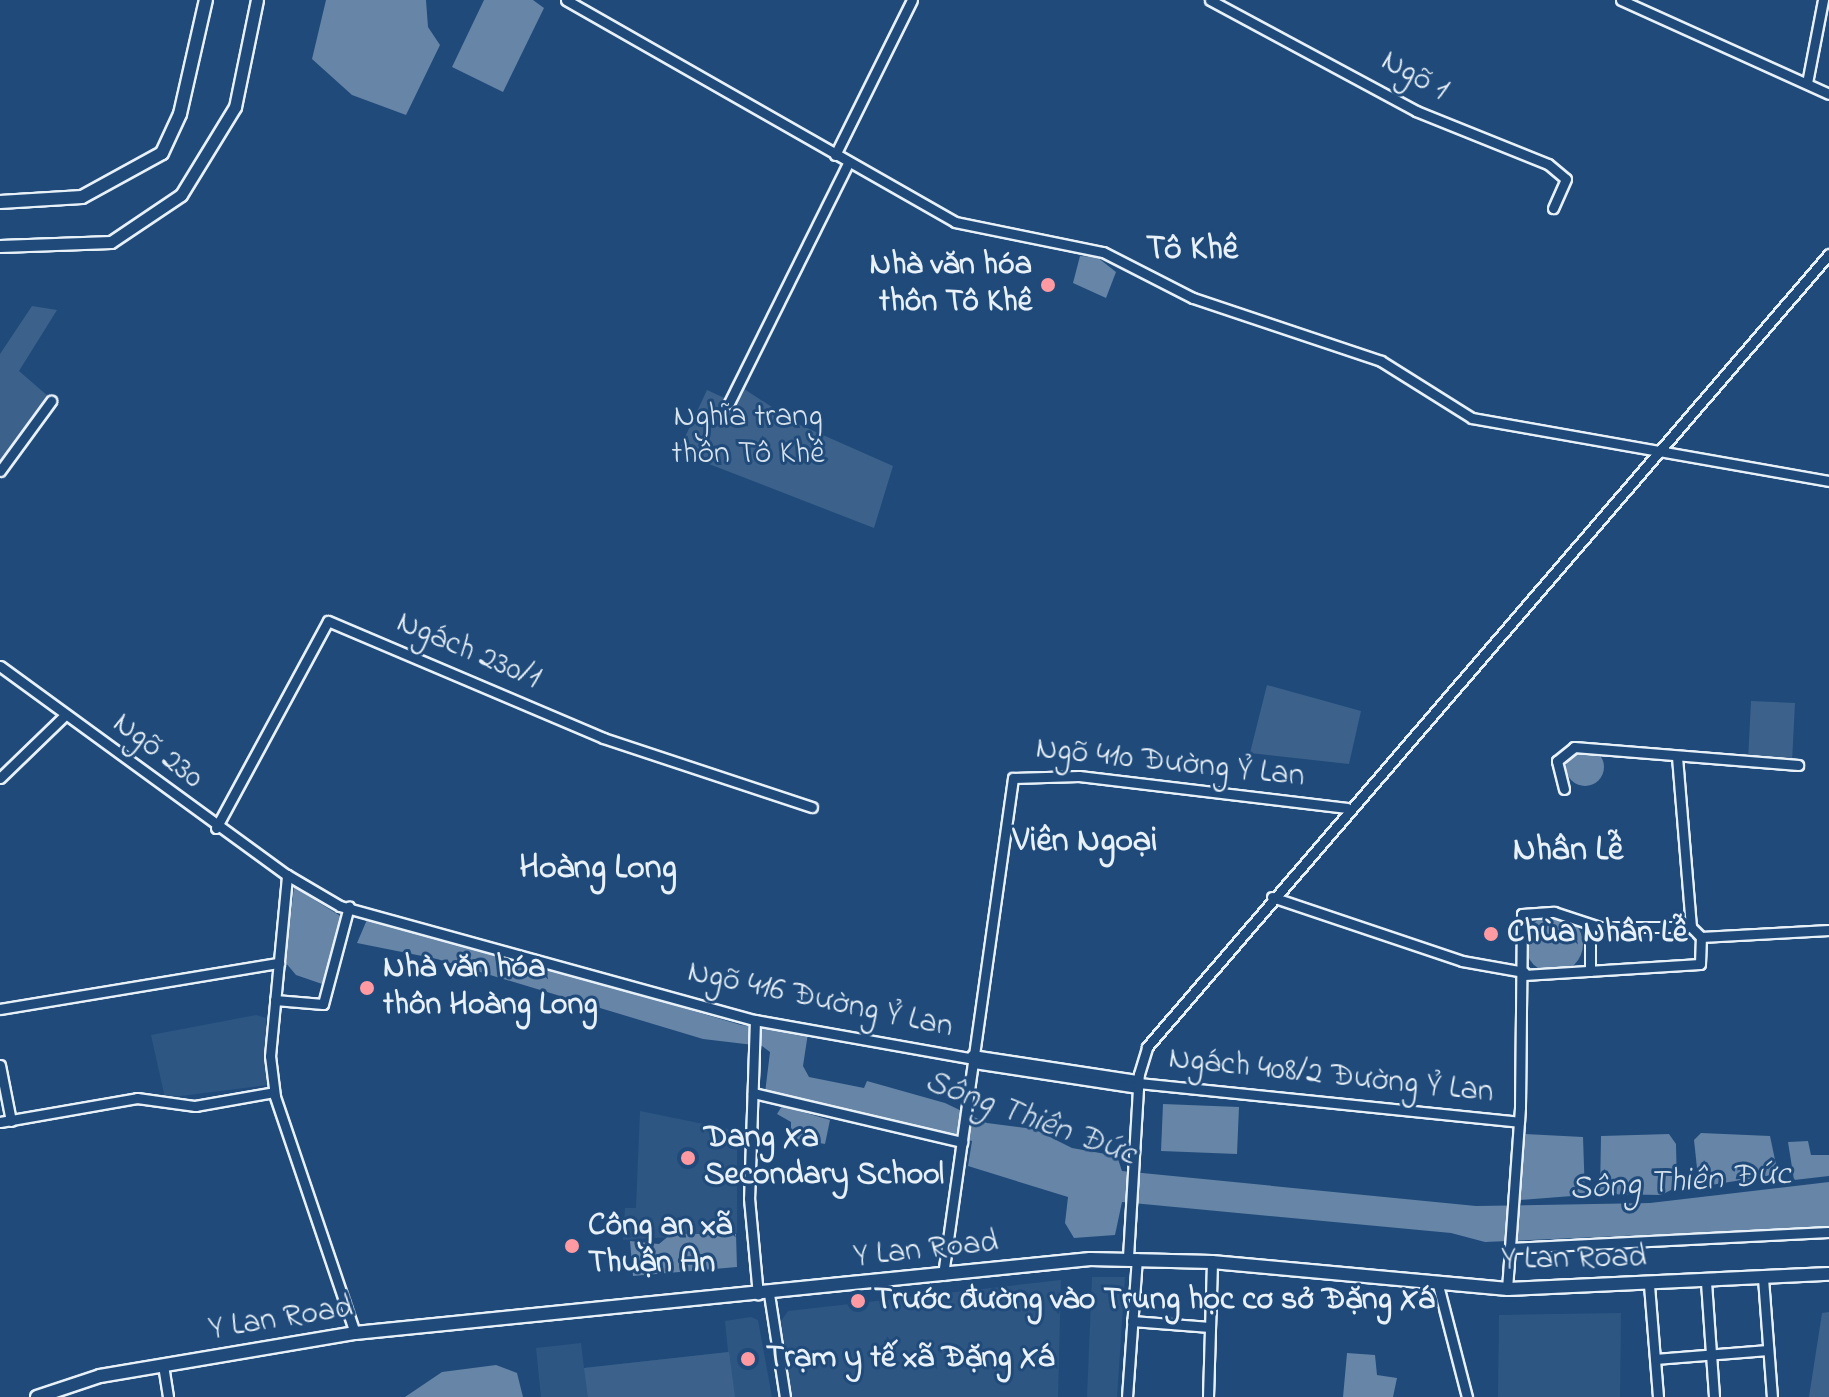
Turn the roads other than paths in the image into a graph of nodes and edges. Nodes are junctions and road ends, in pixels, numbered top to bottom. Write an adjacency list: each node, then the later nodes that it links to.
1 (206, 0): 12 (main road)
2 (257, 0): 14 (street)
3 (566, 0): 10 (street)
4 (912, 0): 10 (street)
5 (1210, 0): 13 (street, Ngõ 1)
6 (1621, 0): 8 (street)
7 (1823, 0): 8 (street)
8 (1807, 83): 9 (street)
9 (1829, 94)
10 (835, 155): 11 (street)
11 (847, 165): 17 (street); 18 (street)
12 (0, 202)
13 (1553, 208)
14 (0, 246)
15 (1829, 254): 18 (street)
16 (51, 401): 19 (street)
17 (729, 403)
18 (1660, 449): 20 (street); 28 (street)
19 (0, 471)
20 (1829, 481)
21 (0, 666): 22 (street, Ngõ 230)
22 (65, 715): 25 (street); 29 (street, Ngõ 230)
23 (1677, 758): 24 (street); 26 (street); 34 (street)
24 (1798, 765)
25 (0, 778)
26 (1564, 789)
27 (812, 807): 29 (street, Ngách 230/1)
28 (1347, 808): 31 (street); 43 (street, Ngõ 410 Đường Ỷ Lan)
29 (216, 828): 30 (street, Ngõ 230)
30 (287, 875): 32 (street, Ngõ 416 Đường Ỷ Lan); 37 (street)
31 (1272, 897): 39 (street); 46 (street)
32 (349, 906): 40 (street); 42 (street, Ngõ 416 Đường Ỷ Lan)
33 (1590, 925): 34 (street); 38 (street); 39 (street)
34 (1691, 927): 36 (street)
35 (1829, 930): 36 (street)
36 (1701, 937): 38 (street)
37 (279, 963): 40 (street); 41 (street)
38 (1590, 971): 39 (street)
39 (1524, 974): 51 (street)
40 (275, 1000): 47 (street)
41 (0, 1009)
42 (755, 1020): 43 (street, Ngõ 416 Đường Ỷ Lan); 48 (street)
43 (973, 1059): 45 (street, Ngõ 416 Đường Ỷ Lan); 52 (street, Ngõ 410 Đường Ỷ Lan)
44 (0, 1065): 49 (street)
45 (1056, 1072): 46 (street, Ngách 408/2 Đường Ỷ Lan)
46 (1138, 1084): 51 (street, Ngách 408/2 Đường Ỷ Lan); 55 (street)
47 (274, 1092): 49 (street); 67 (street)
48 (753, 1093): 52 (street); 64 (street)
49 (11, 1121): 50 (street)
50 (0, 1122)
51 (1519, 1122): 54 (street)
52 (962, 1142): 58 (street, Ngõ 410 Đường Ỷ Lan)
53 (1829, 1232): 54 (street)
54 (1510, 1248): 63 (street)
55 (1132, 1258): 56 (main road, Y Lan Road); 58 (main road, Y Lan Road); 65 (street)
56 (1212, 1262): 61 (main road, Y Lan Road); 66 (street)
57 (1829, 1274): 59 (main road, Y Lan Road)
58 (943, 1275): 64 (main road, Y Lan Road)
59 (1763, 1278): 60 (main road, Y Lan Road); 68 (street)
60 (1706, 1282): 62 (main road, Y Lan Road); 69 (street)
61 (1438, 1285): 63 (main road, Y Lan Road); 77 (street)
62 (1649, 1285): 63 (main road, Y Lan Road); 70 (street)
63 (1507, 1289)
64 (763, 1295): 67 (main road, Y Lan Road); 74 (street)
65 (1132, 1321): 66 (street); 75 (street)
66 (1210, 1327): 76 (street)
67 (355, 1333): 71 (main road, Y Lan Road)
68 (1768, 1350): 69 (street); 80 (street)
69 (1711, 1354): 70 (street); 79 (street)
70 (1655, 1359): 78 (street)
71 (163, 1365): 72 (main road, Y Lan Road); 73 (street)
72 (37, 1397)
73 (168, 1397)
74 (785, 1397)
75 (1127, 1397)
76 (1208, 1397)
77 (1467, 1397)
78 (1658, 1397)
79 (1714, 1397)
80 (1772, 1397)

